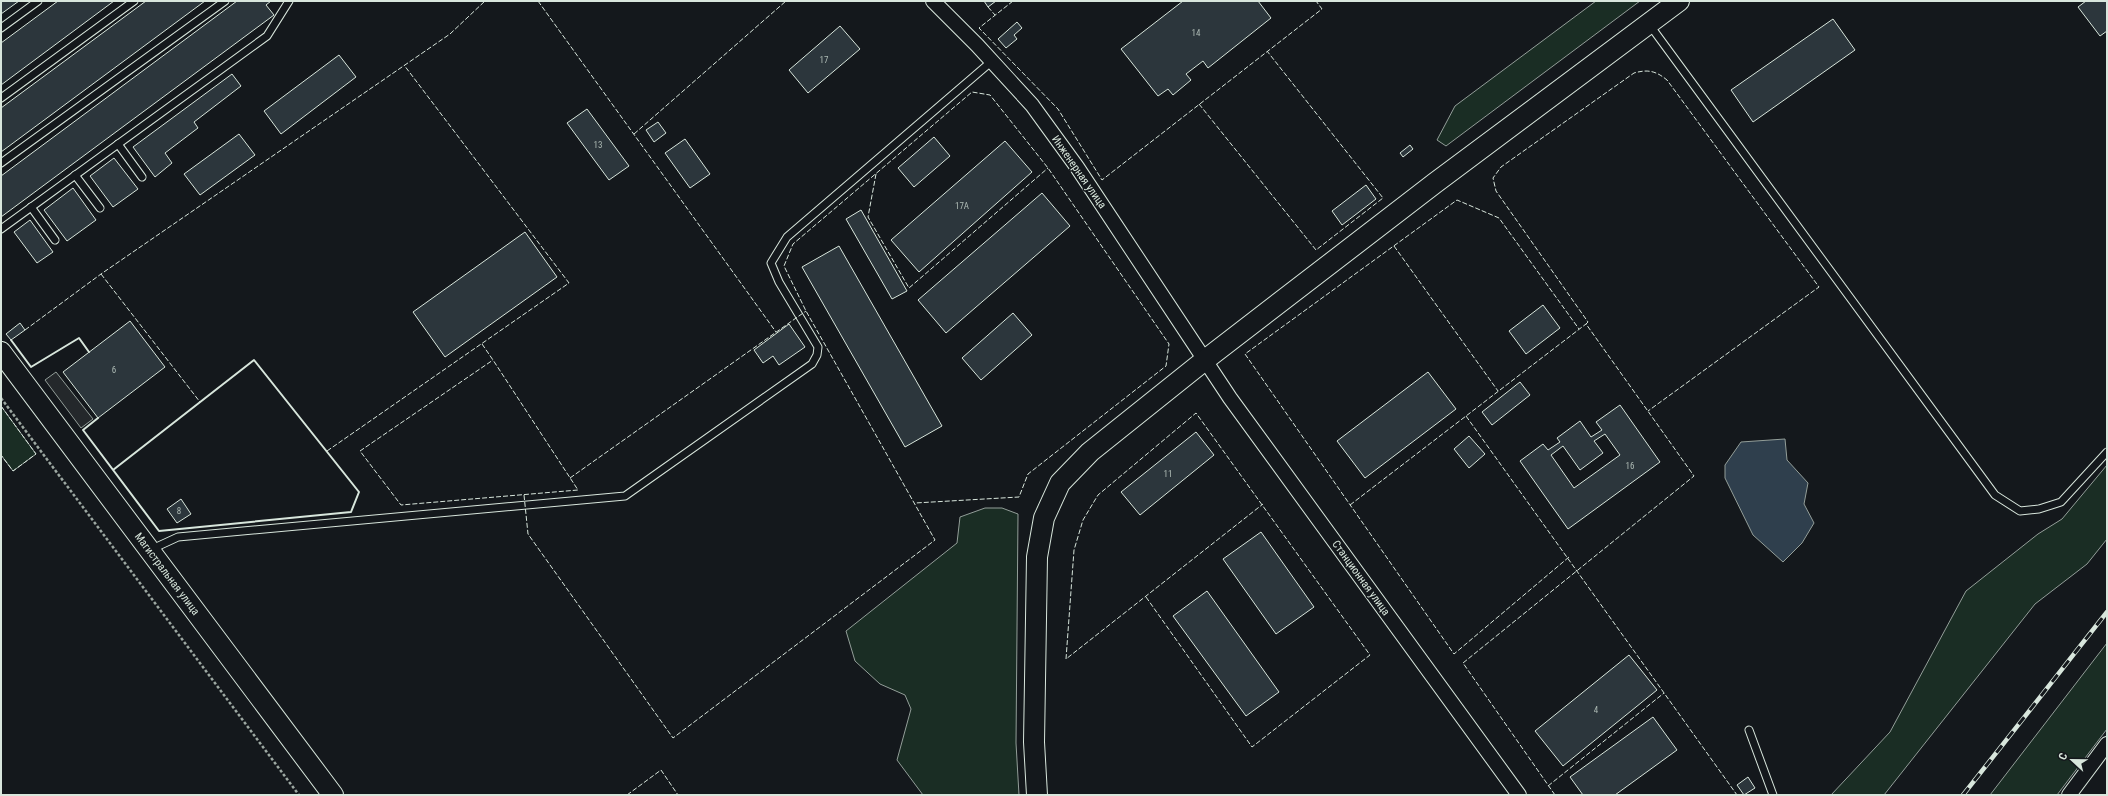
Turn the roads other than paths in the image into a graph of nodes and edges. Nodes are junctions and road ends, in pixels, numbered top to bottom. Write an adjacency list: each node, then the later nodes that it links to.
1 (38, 1): 8 (lane)
2 (134, 1): 10 (lane)
3 (225, 1): 12 (lane)
4 (289, 1): 11 (lane)
5 (933, 1): 9 (street, Инженерная улица)
6 (1679, 1): 7 (street)
7 (1649, 24): 20 (street); 21 (lane)
8 (1, 28)
9 (992, 61): 20 (street, Инженерная улица); 22 (lane)
10 (1, 98)
11 (118, 144): 13 (lane); 14 (lane)
12 (1, 163)
13 (75, 175): 15 (lane); 16 (lane)
14 (142, 177)
15 (31, 207): 17 (lane); 18 (lane)
16 (100, 208)
17 (1, 229)
18 (55, 240)
19 (1, 352): 22 (street, Магистральная улица)
20 (1204, 360): 26 (street); 27 (street, Станционная улица)
21 (2107, 452)
22 (150, 550): 25 (street, Магистральная улица)
23 (1750, 730): 28 (lane)
24 (2107, 744): 29 (street)
25 (333, 795)
26 (1037, 795)
27 (1519, 795)
28 (1773, 795)
29 (2069, 795)

